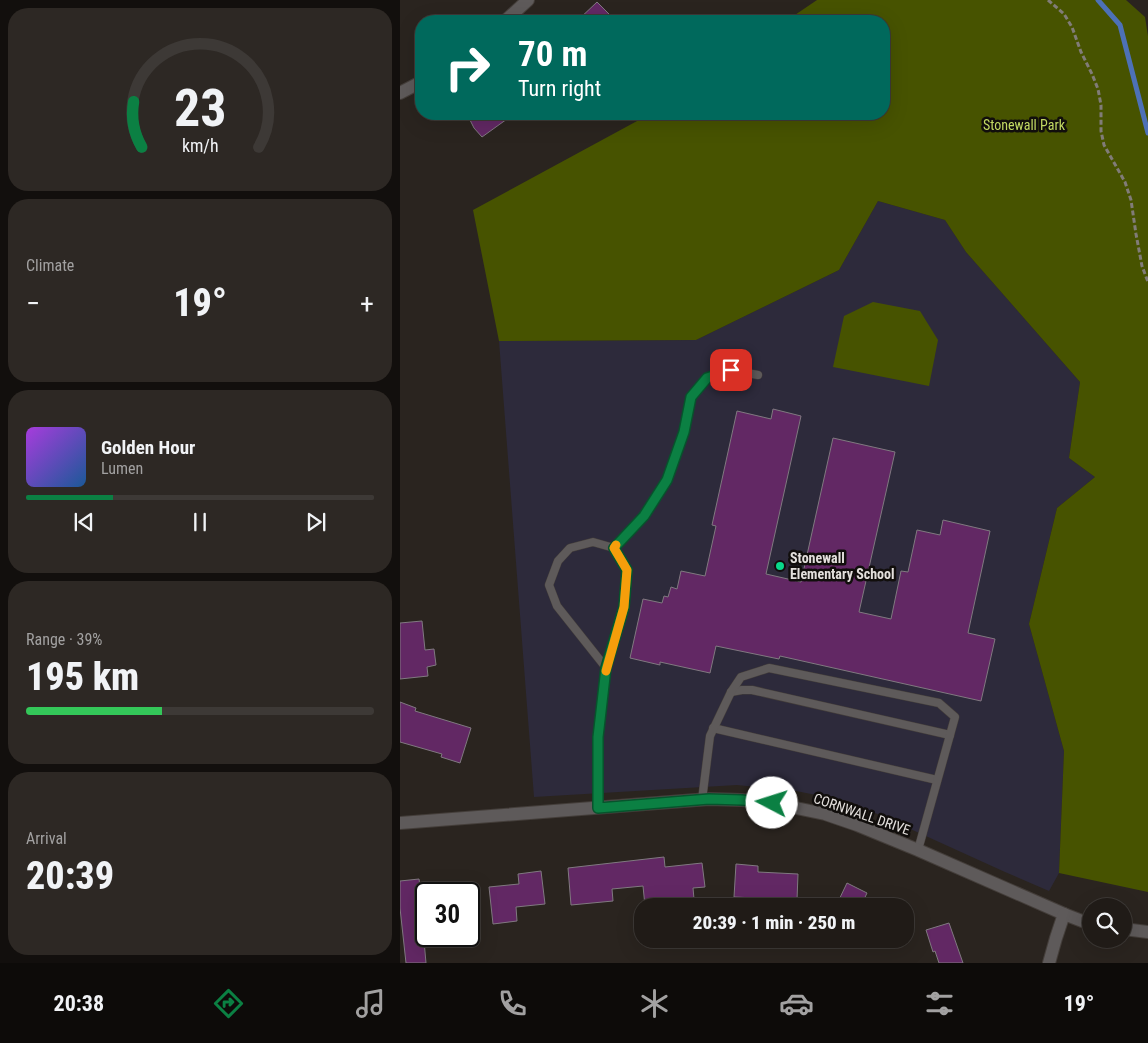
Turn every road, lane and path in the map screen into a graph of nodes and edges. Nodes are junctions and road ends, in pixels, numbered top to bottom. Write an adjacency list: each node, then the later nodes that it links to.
1 (528, 0): 3 (street)
2 (1048, 0): 6 (path)
3 (512, 15)
4 (415, 85): 5 (street)
5 (400, 93)
6 (1148, 282)
7 (758, 375): 8 (lane)
8 (614, 548): 9 (lane); 9 (lane)
9 (606, 668): 15 (lane)
10 (731, 692): 11 (lane); 12 (lane); 12 (lane)
11 (713, 728): 13 (lane); 14 (lane)
12 (950, 735): 13 (lane)
13 (938, 780): 17 (lane)
14 (702, 800): 15 (street, CORNWALL DRIVE); 17 (street, CORNWALL DRIVE)
15 (598, 808): 16 (street, CORNWALL DRIVE)
16 (400, 823)
17 (918, 850): 18 (street, CORNWALL DRIVE)
18 (1064, 914): 19 (street, CORNWALL DRIVE); 22 (street)
19 (1082, 920)
20 (1132, 930): 21 (street)
21 (1148, 932)
22 (1050, 963)

